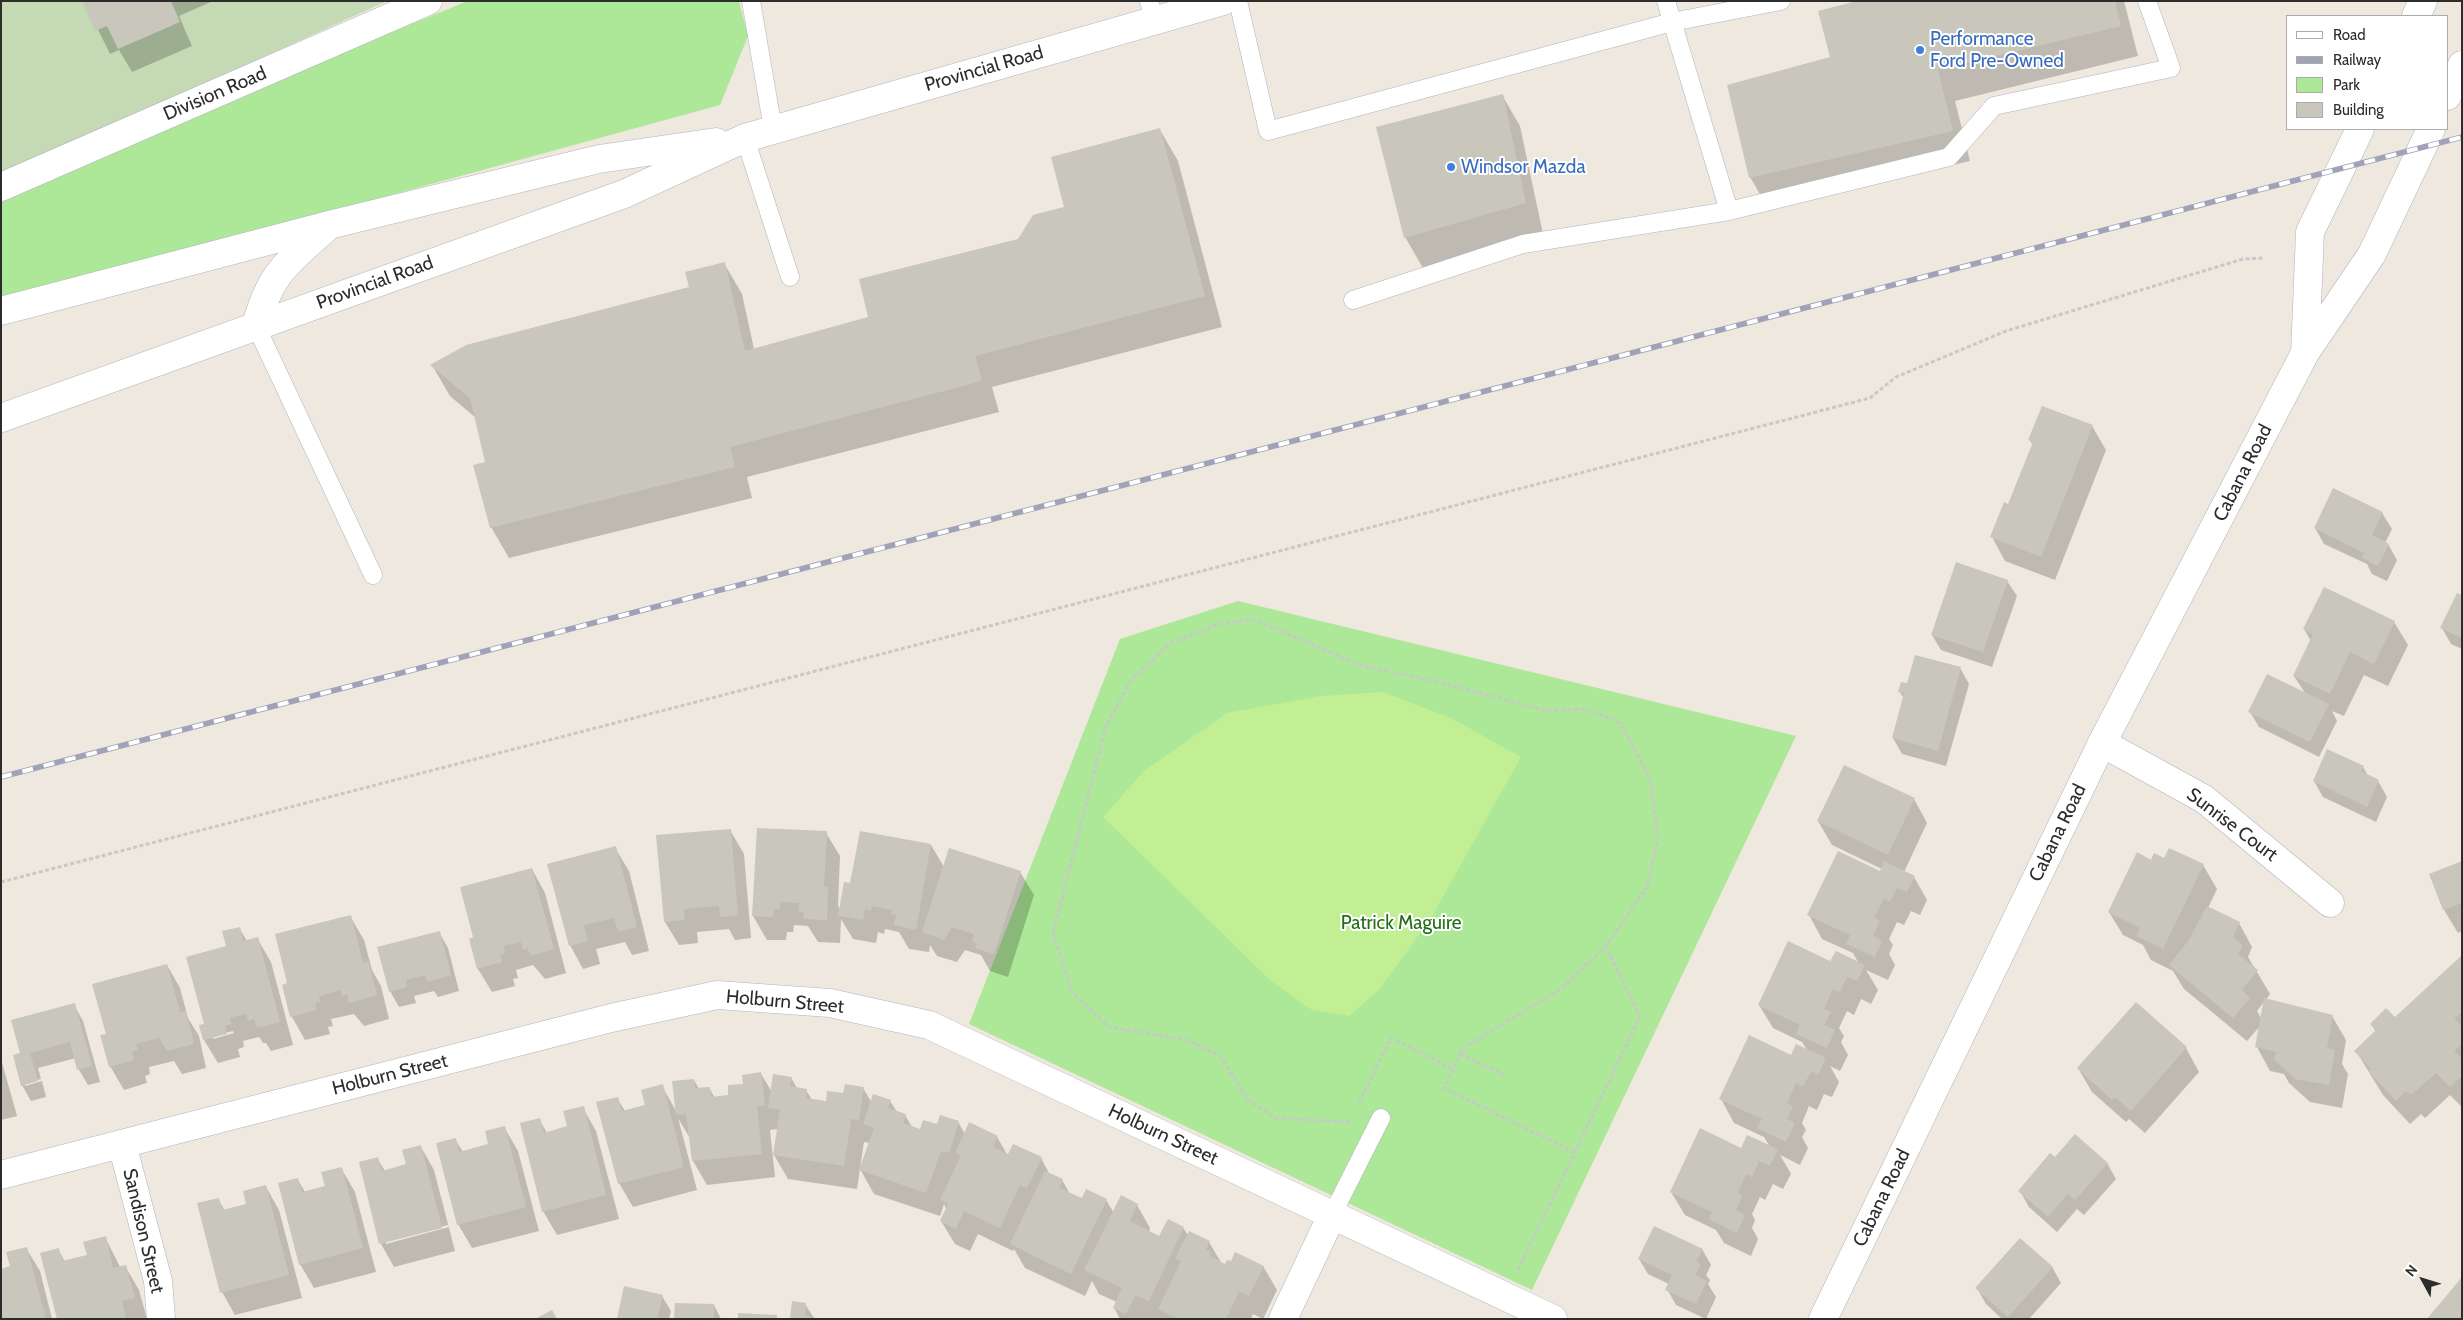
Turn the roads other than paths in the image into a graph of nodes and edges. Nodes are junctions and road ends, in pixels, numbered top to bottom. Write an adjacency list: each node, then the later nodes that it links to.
1 (428, 1): 18 (main road, Division Road)
2 (751, 1): 14 (lane)
3 (1223, 1): 9 (main road, Provincial Road)
4 (1238, 1): 11 (lane)
5 (1666, 1): 11 (lane)
6 (1781, 1): 11 (lane)
7 (2147, 1): 19 (lane)
8 (2424, 1): 10 (main road)
9 (1152, 11): 14 (main road, Provincial Road)
10 (2417, 15)
11 (1672, 22): 19 (lane)
12 (2462, 64): 13 (main road)
13 (2448, 94)
14 (773, 129): 17 (main road, Provincial Road)
15 (2360, 130): 25 (main road, Cabana Road)
16 (2431, 130): 25 (main road, Cabana Road)
17 (745, 138): 20 (main road, Provincial Road); 21 (lane); 24 (main road, Provincial Road)
18 (1, 187)
19 (1729, 211): 22 (lane)
20 (329, 225): 23 (main road, Provincial Road); 24 (main road)
21 (790, 277)
22 (1353, 300)
23 (1, 312)
24 (256, 326): 26 (main road, Provincial Road); 27 (lane)
25 (2304, 353): 28 (main road, Cabana Road)
26 (1, 418)
27 (373, 575)
28 (2102, 742): 29 (main road, Sunrise Court); 37 (main road, Cabana Road)
29 (2330, 903)
30 (1380, 1118): 33 (lane)
31 (122, 1144): 32 (main road, Holburn Street); 33 (main road, Holburn Street); 34 (main road, Sandison Street)
32 (1, 1175)
33 (1332, 1215): 35 (main road); 36 (main road, Holburn Street)
34 (161, 1319)
35 (1283, 1319)
36 (1553, 1319)
37 (1823, 1319)

